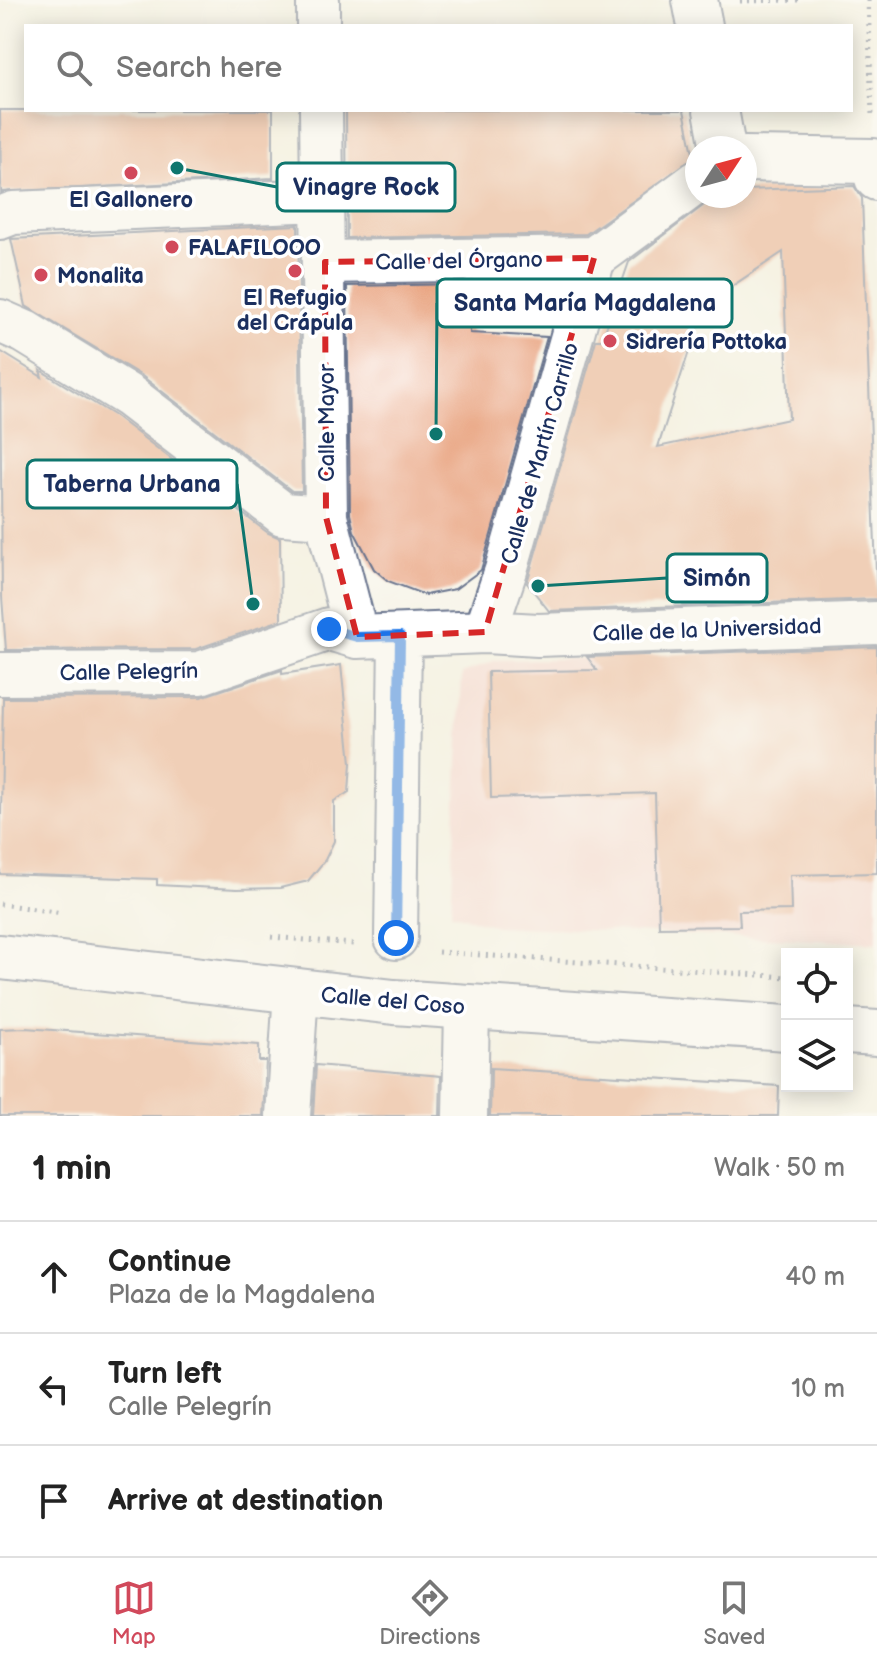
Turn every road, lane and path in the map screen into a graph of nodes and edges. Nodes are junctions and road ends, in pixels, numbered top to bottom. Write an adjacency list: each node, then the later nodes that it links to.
1 (318, 0): 5 (street)
2 (803, 0): 4 (path)
3 (868, 0): 10 (path)
4 (696, 9)
5 (318, 24)
6 (321, 112): 12 (street, Calle Mayor)
7 (716, 112): 8 (street)
8 (721, 136)
9 (757, 160): 10 (street)
10 (875, 169)
11 (685, 191): 14 (street)
12 (321, 200): 13 (street); 15 (street, Calle Mayor)
13 (0, 218)
14 (594, 258): 15 (street, Calle del Órgano); 19 (street, Calle de Martín Carrillo)
15 (325, 262): 17 (street, Calle Mayor)
16 (0, 321): 17 (street)
17 (326, 517): 22 (street, Calle Mayor)
18 (877, 623): 20 (street, Calle de la Universidad)
19 (485, 632): 20 (street, Calle Pelegrín); 21 (street, Calle Pelegrín)
20 (538, 635)
21 (400, 636): 22 (street, Calle Pelegrín); 24 (street)
22 (357, 637): 23 (street, Calle Pelegrín)
23 (0, 674)
24 (396, 938)
25 (0, 957): 26 (street, Calle del Coso)
26 (296, 991): 27 (street, Calle del Coso); 31 (street)
27 (467, 1008): 28 (street, Calle del Coso); 32 (street)
28 (781, 1028)
29 (853, 1031): 30 (street)
30 (877, 1033)
31 (288, 1116)
32 (465, 1116)

